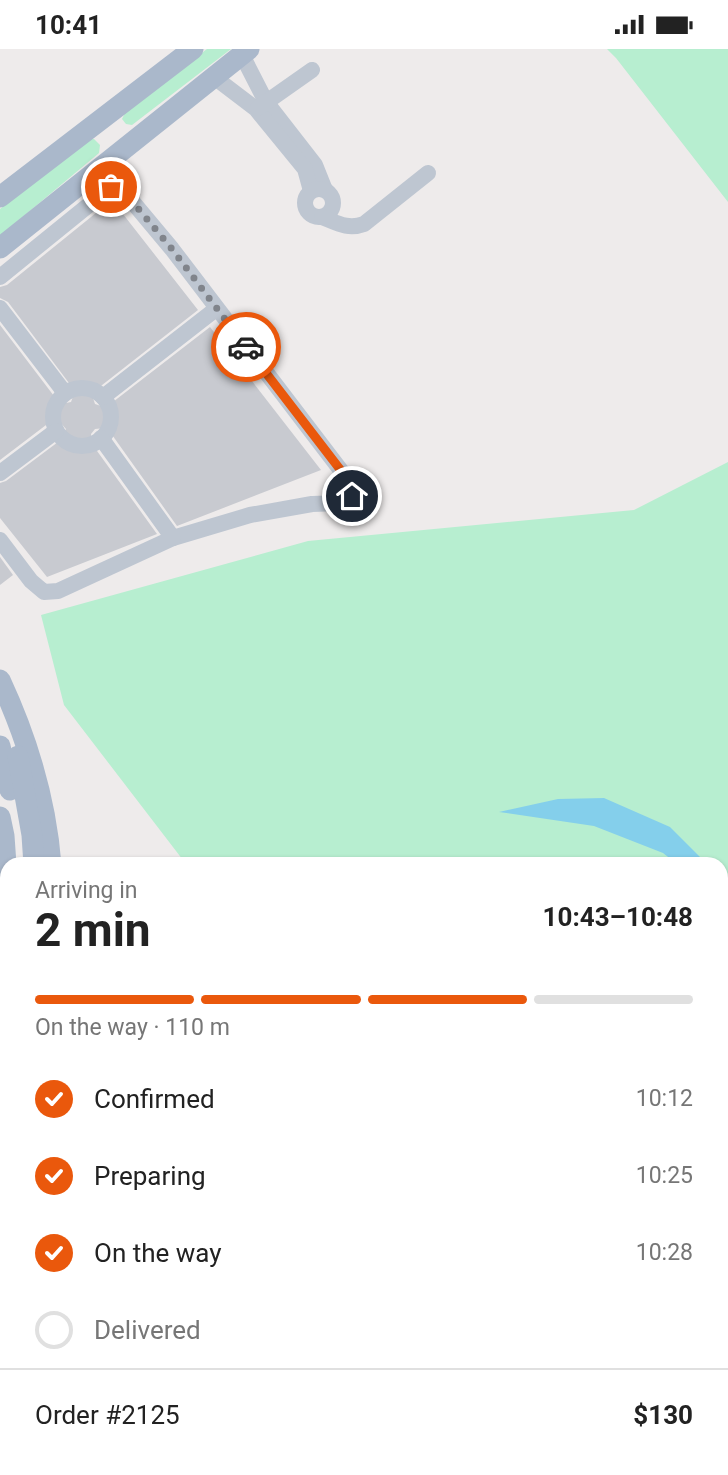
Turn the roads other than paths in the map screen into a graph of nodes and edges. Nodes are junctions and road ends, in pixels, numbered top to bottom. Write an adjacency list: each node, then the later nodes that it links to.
1 (193, 49): 6 (main road)
2 (246, 52): 4 (main road); 5 (street)
3 (312, 70): 5 (street)
4 (214, 77): 5 (street); 7 (main road)
5 (261, 106): 8 (street)
6 (102, 117): 7 (main road); 9 (main road)
7 (125, 148): 10 (main road)
8 (428, 173)
9 (0, 197)
10 (0, 248)
11 (0, 277): 13 (street)
12 (0, 308): 14 (street)
13 (216, 309): 15 (street); 19 (street)
14 (65, 393): 15 (street); 16 (street)
15 (103, 397): 17 (street)
16 (56, 431): 17 (street); 18 (street)
17 (101, 438): 19 (street)
18 (0, 474)
19 (173, 538): 20 (street)
20 (0, 540)
21 (0, 680): 28 (main road)
22 (0, 708): 27 (main road)
23 (0, 746): 26 (main road)
24 (2, 826): 25 (main road)
25 (5, 857)
26 (22, 857)
27 (33, 857)
28 (50, 857)

